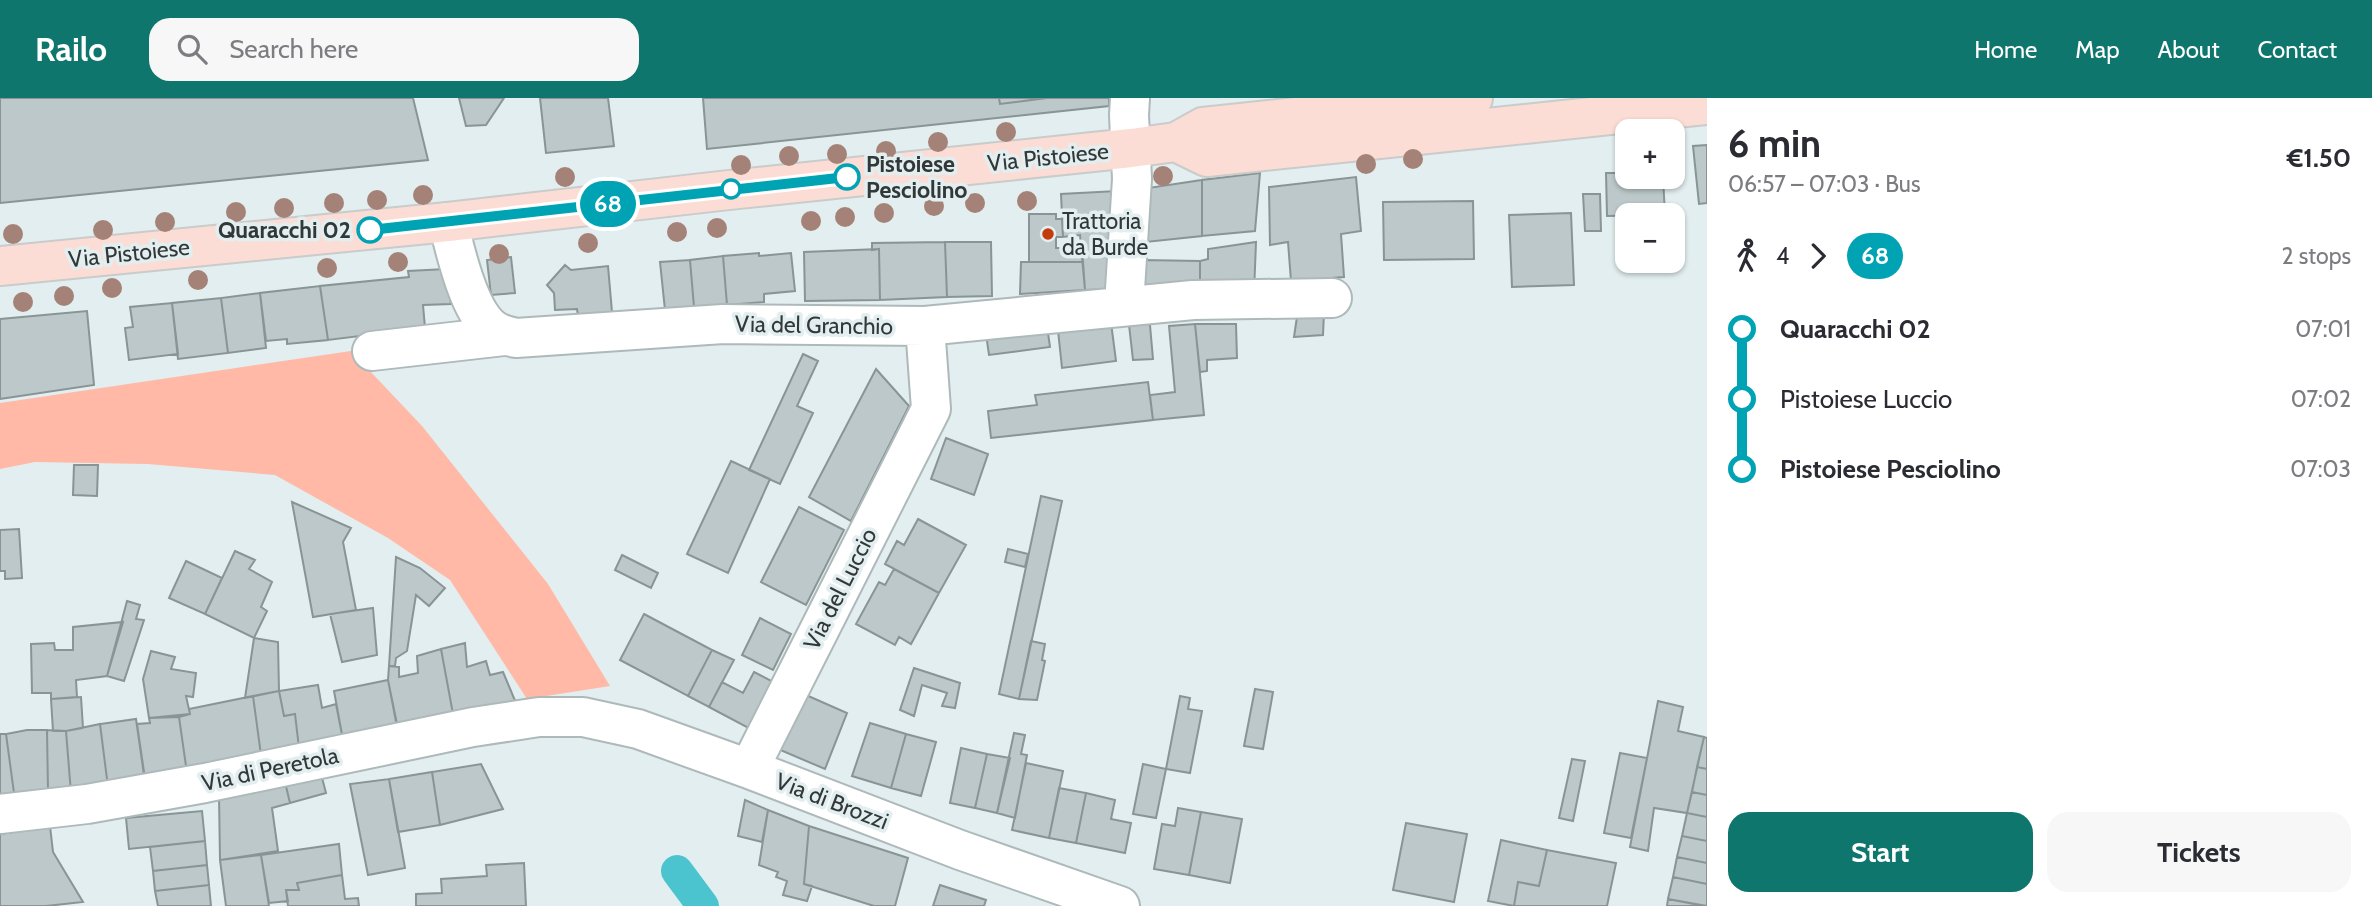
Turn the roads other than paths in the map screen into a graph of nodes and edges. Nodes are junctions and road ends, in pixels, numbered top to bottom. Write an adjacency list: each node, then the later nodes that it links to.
1 (1130, 98): 5 (street)
2 (1473, 98): 4 (main road, Via Pistoiese)
3 (1707, 105): 4 (main road)
4 (1176, 142): 5 (main road, Via Pistoiese)
5 (1131, 148): 6 (main road, Via Pistoiese); 9 (street)
6 (448, 222): 7 (main road, Via Pistoiese); 11 (street)
7 (0, 266)
8 (1332, 298): 9 (street, Via del Granchio)
9 (1124, 305): 10 (street, Via del Granchio)
10 (925, 326): 11 (street, Via del Granchio); 14 (street, Via del Luccio)
11 (504, 336): 12 (street, Via del Granchio)
12 (372, 351)
13 (539, 717): 14 (street, Via di Brozzi); 15 (street, Via di Peretola)
14 (749, 769): 16 (street, Via di Brozzi)
15 (0, 814)
16 (1121, 906)

